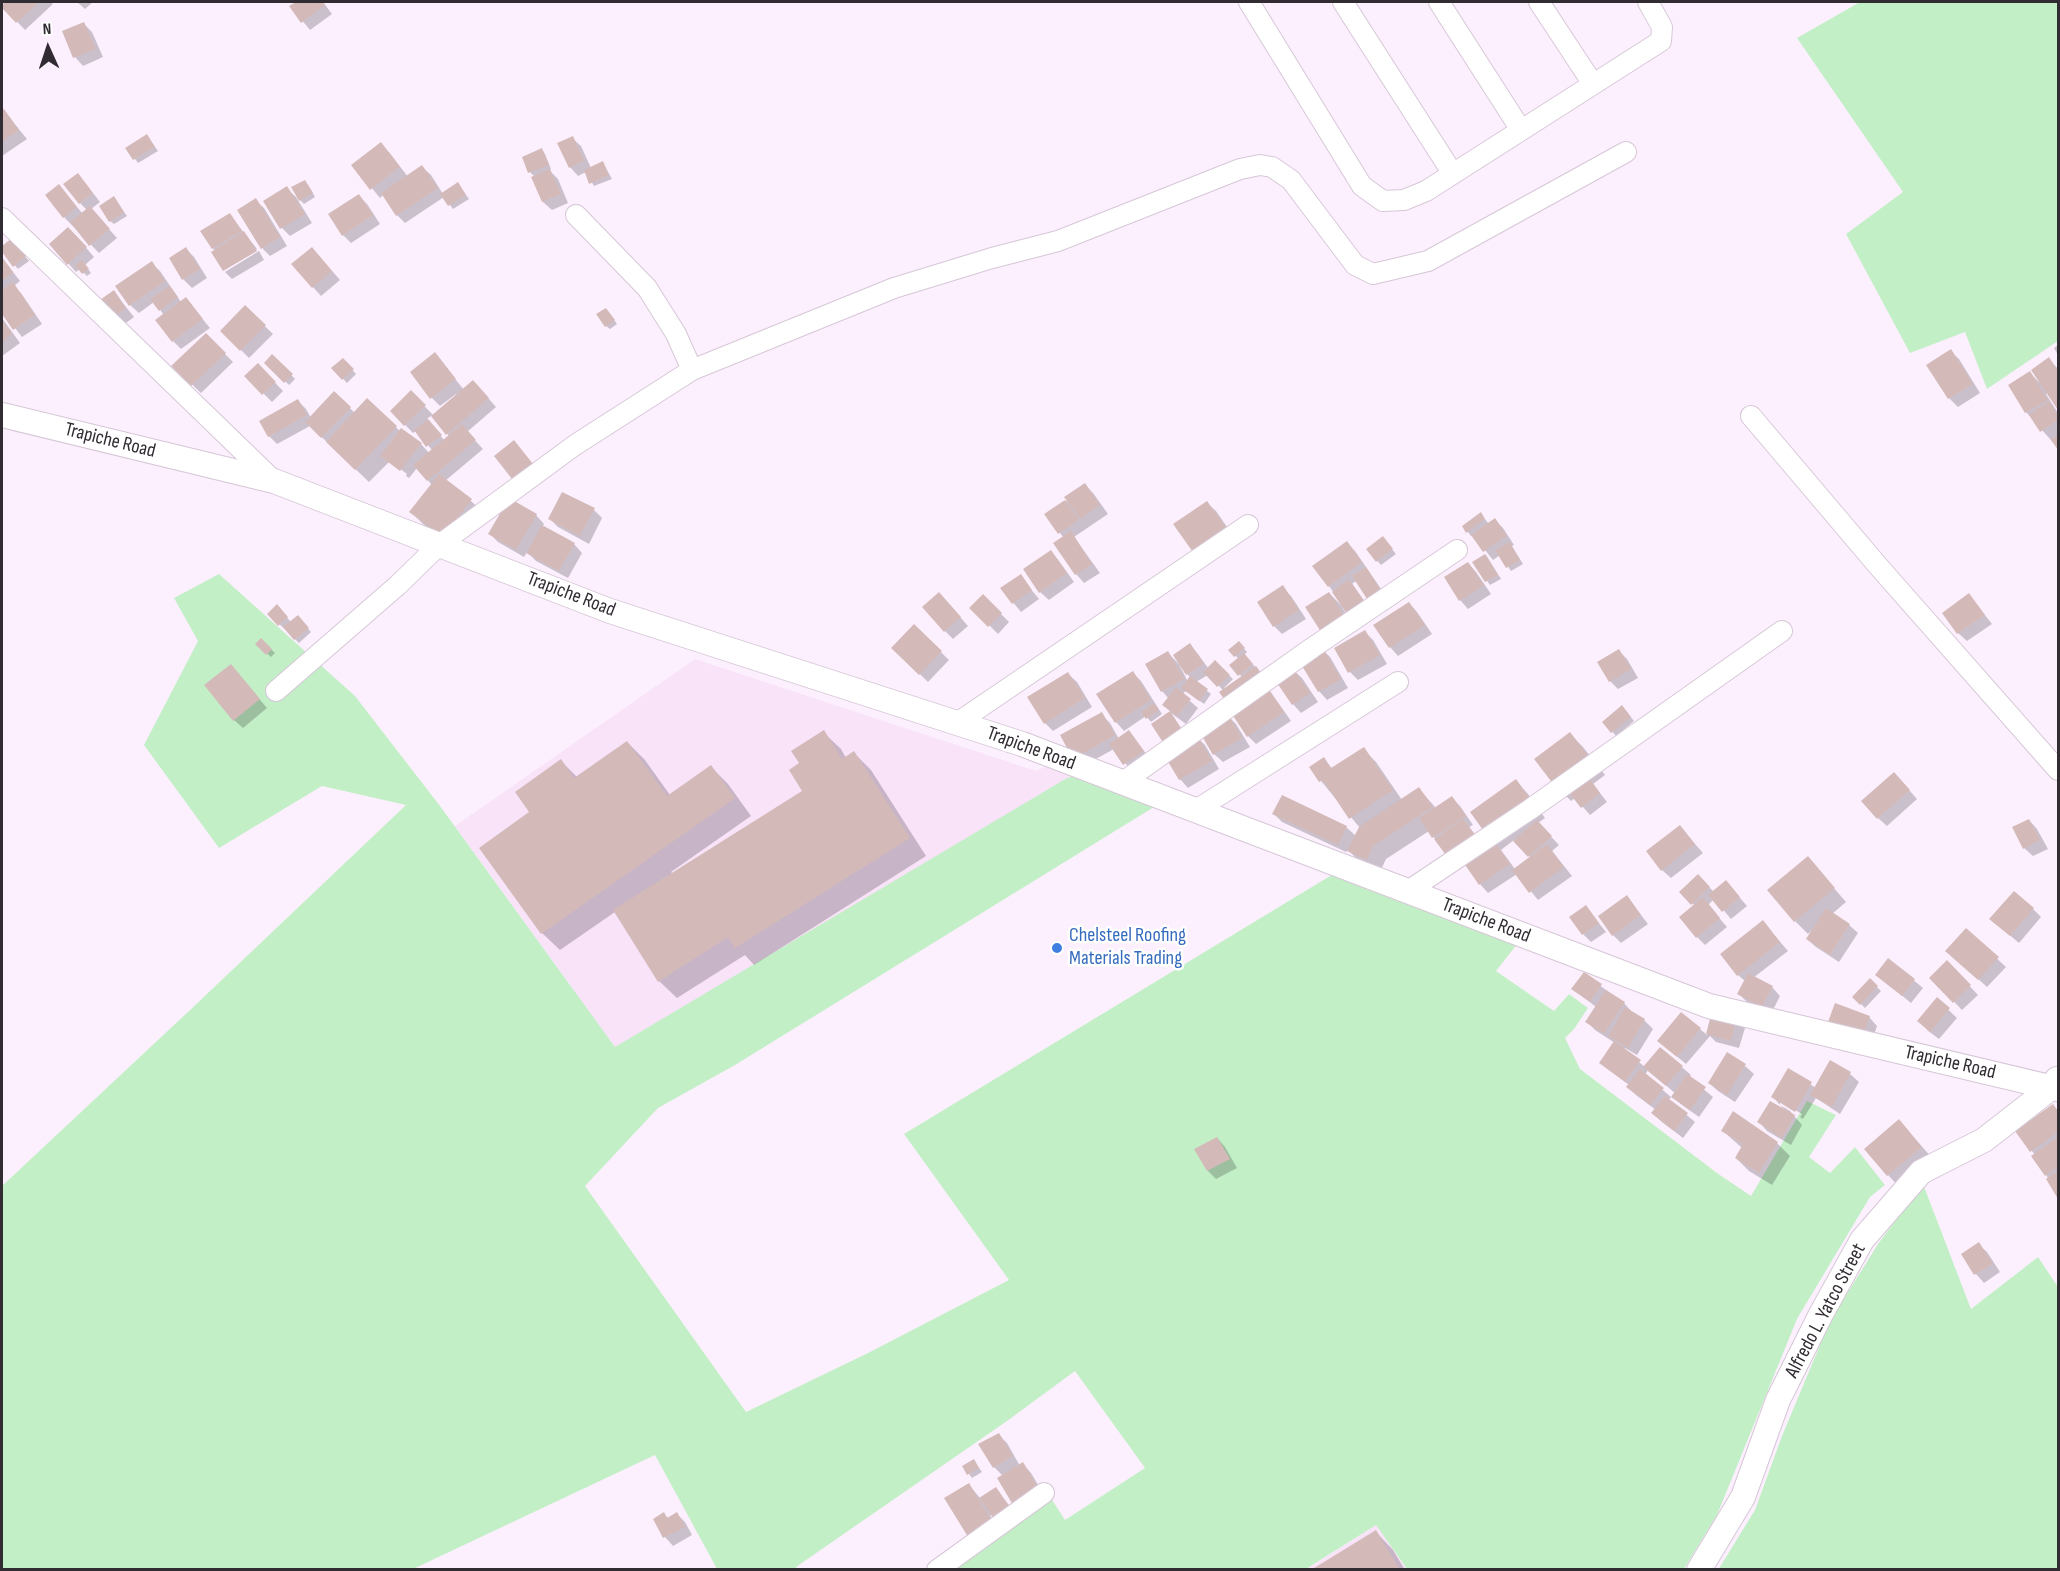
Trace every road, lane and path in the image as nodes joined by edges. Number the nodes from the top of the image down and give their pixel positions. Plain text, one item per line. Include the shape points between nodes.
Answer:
1 (1249, 2) edge
2 (1343, 2) edge
3 (1438, 2) edge
4 (1539, 2) edge
5 (1648, 2) edge
6 (1593, 84) junction
7 (1521, 130) junction
8 (1626, 152) dead end
9 (1453, 174) junction
10 (576, 215) dead end
11 (2, 218) edge
12 (693, 370) junction
13 (2, 415) edge
14 (1751, 416) dead end
15 (274, 481) junction
16 (1248, 525) dead end
17 (439, 545) junction
18 (1457, 550) dead end
19 (1782, 631) dead end
20 (1398, 682) dead end
21 (276, 691) dead end
22 (957, 723) junction
23 (2058, 770) edge
24 (1123, 782) junction
25 (1196, 810) junction
26 (1408, 891) junction
27 (2056, 1085) edge
28 (1044, 1493) dead end
29 (937, 1569) edge
30 (1699, 1569) edge

1 - 9 street via 1362,186 1383,201 1404,200
2 - 9 street
3 - 7 street
4 - 6 street
5 - 6 street via 1662,27 1661,41
6 - 7 street
7 - 9 street
8 - 12 street via 1428,261 1373,274 1355,265 1291,180 1272,167 1240,169 1058,241 894,288
10 - 12 street via 647,288
11 - 15 street
12 - 17 street via 575,445
13 - 15 street, Trapiche Road
14 - 23 street
15 - 17 street, Trapiche Road
16 - 22 street
17 - 21 street
17 - 22 street, Trapiche Road via 610,611
18 - 24 street
19 - 26 street
20 - 25 street
22 - 24 street, Trapiche Road
24 - 25 street, Trapiche Road
25 - 26 street, Trapiche Road
26 - 27 street, Trapiche Road via 1709,1006
27 - 30 street, Alfredo L. Yatco Street via 1984,1140 1921,1172 1863,1240 1778,1401 1743,1497
28 - 29 street

